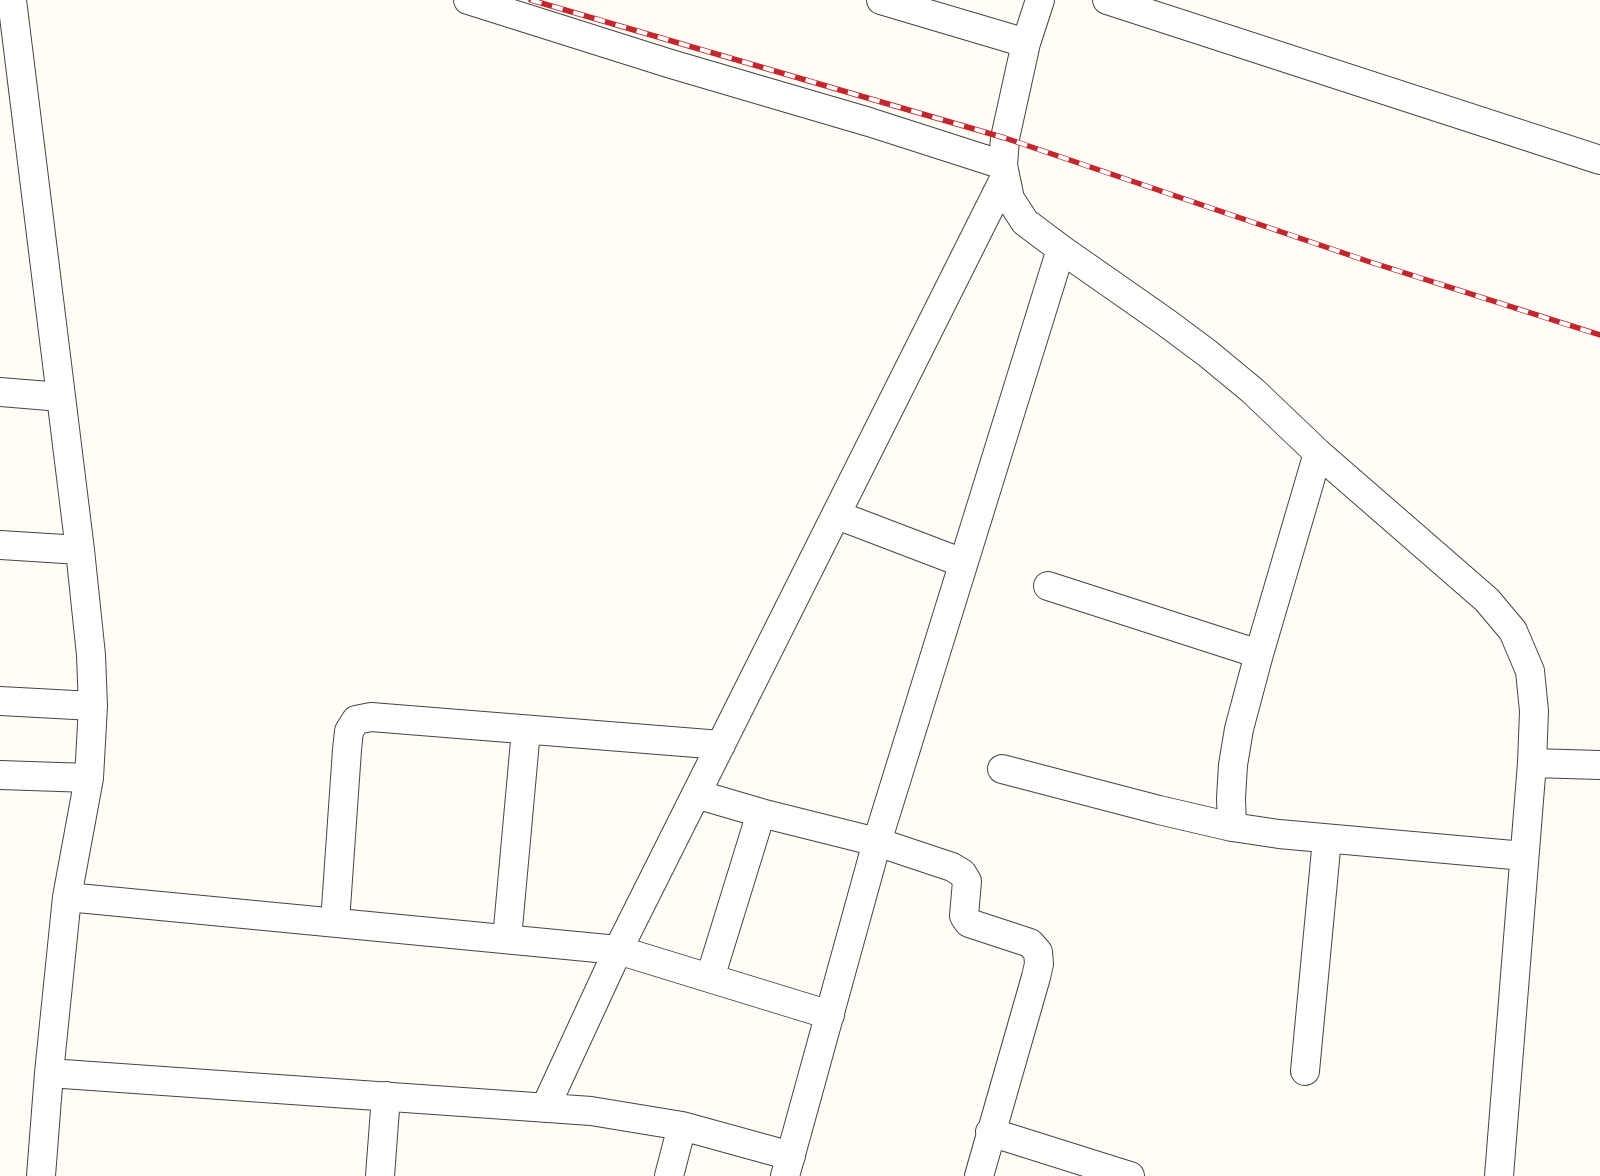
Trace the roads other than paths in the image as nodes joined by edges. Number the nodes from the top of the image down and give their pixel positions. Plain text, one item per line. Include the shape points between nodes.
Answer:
1 (12, 0) edge
2 (468, 0) edge
3 (881, 0) edge
4 (1040, 0) edge
5 (1107, 0) edge
6 (1026, 43) junction
7 (1600, 160) edge
8 (1004, 171) junction
9 (1060, 249) junction
10 (0, 392) edge
11 (61, 397) junction
12 (1318, 453) junction
13 (837, 514) junction
14 (0, 545) edge
15 (80, 550) junction
16 (964, 563) junction
17 (1048, 586) dead end
18 (1259, 654) junction
19 (0, 701) edge
20 (93, 706) junction
21 (526, 730) junction
22 (720, 746) junction
23 (1532, 763) junction
24 (1600, 765) edge
25 (1002, 769) dead end
26 (0, 775) edge
27 (89, 778) junction
28 (696, 794) junction
29 (761, 813) junction
30 (1232, 827) junction
31 (1327, 839) junction
32 (877, 842) junction
33 (1524, 856) junction
34 (68, 897) junction
35 (334, 922) junction
36 (508, 939) junction
37 (618, 950) junction
38 (710, 978) junction
39 (830, 1015) junction
40 (1305, 1071) dead end
41 (49, 1073) junction
42 (386, 1096) junction
43 (545, 1108) junction
44 (682, 1126) junction
45 (990, 1132) junction
46 (788, 1166) edge
47 (41, 1176) edge
48 (380, 1176) edge
49 (669, 1176) edge
50 (979, 1176) edge
51 (1130, 1176) edge
52 (1499, 1176) edge

1 - 11 street
2 - 8 street via 869,122
3 - 6 street
4 - 6 street
5 - 7 street
6 - 8 street via 1005,138
8 - 9 street via 1010,199 1025,222
8 - 13 street
9 - 12 street via 1207,353
9 - 16 street
10 - 11 street
11 - 15 street
12 - 18 street
12 - 23 street via 1487,600 1513,631 1530,671 1534,711
13 - 16 street
13 - 22 street
14 - 15 street
15 - 20 street
16 - 32 street
17 - 18 street
18 - 30 street via 1239,728 1233,765
19 - 20 street
20 - 27 street
21 - 22 street
21 - 35 street via 371,717 356,720 350,731 347,750
21 - 36 street
22 - 28 street
23 - 24 street
23 - 33 street
25 - 30 street
26 - 27 street
27 - 34 street
28 - 29 street
28 - 37 street
29 - 32 street
29 - 38 street
30 - 31 street
31 - 33 street
31 - 40 street
32 - 39 street
32 - 45 street via 962,873 967,881 964,916 969,923 1030,943 1038,952 1036,976
33 - 52 street
34 - 35 street
34 - 41 street
35 - 36 street
36 - 37 street
37 - 38 street
37 - 43 street
38 - 39 street
39 - 46 street
41 - 42 street
41 - 47 street
42 - 43 street
42 - 48 street
43 - 44 street via 591,1111
44 - 46 street
44 - 49 street
45 - 50 street
45 - 51 street

